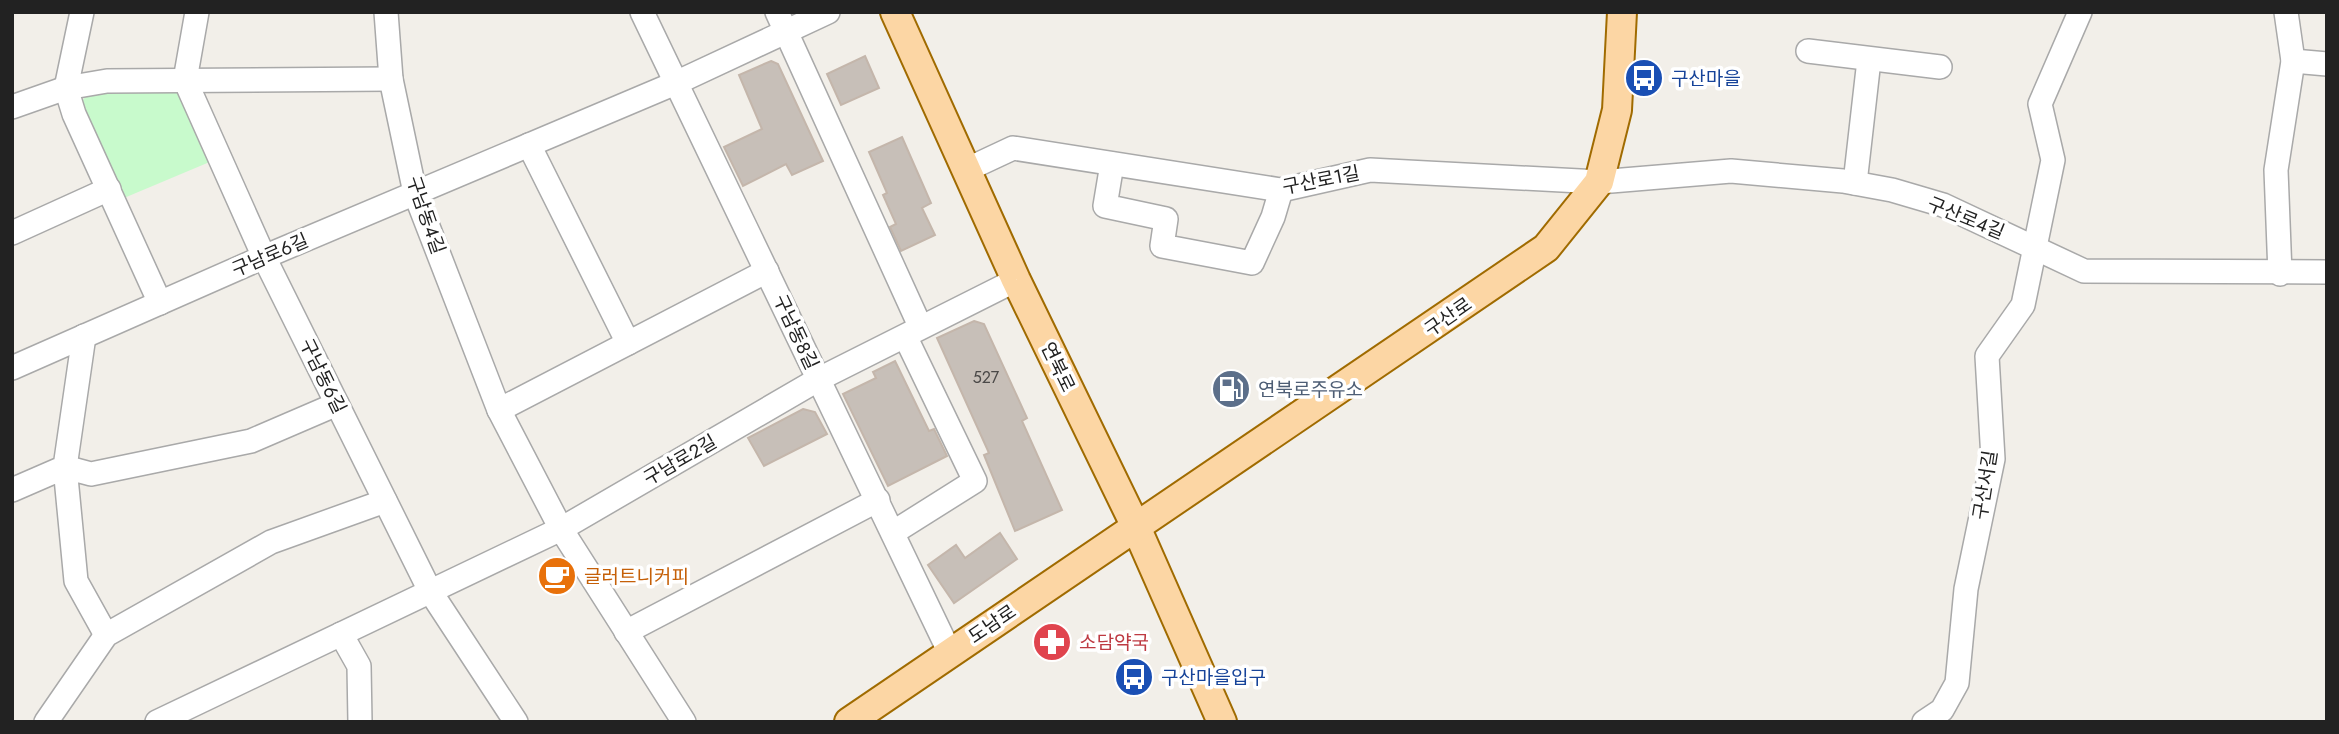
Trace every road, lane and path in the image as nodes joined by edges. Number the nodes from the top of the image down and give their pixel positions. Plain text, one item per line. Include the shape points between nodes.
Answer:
1 (82, 12) edge
2 (197, 12) edge
3 (386, 12) edge
4 (642, 12) edge
5 (828, 12) edge
6 (895, 12) edge
7 (1622, 12) edge
8 (2080, 12) edge
9 (2286, 12) edge
10 (783, 22) edge
11 (1808, 51) dead end
12 (1869, 60) junction
13 (2292, 61) junction
14 (2327, 64) edge
15 (1940, 66) dead end
16 (391, 79) junction
17 (185, 80) junction
18 (678, 82) junction
19 (66, 88) junction
20 (12, 107) edge
21 (529, 145) junction
22 (1112, 164) junction
23 (966, 170) junction
24 (1600, 181) junction
25 (1855, 183) junction
26 (109, 189) junction
27 (1281, 190) junction
28 (415, 193) junction
29 (12, 233) edge
30 (2035, 247) junction
31 (264, 257) junction
32 (767, 271) junction
33 (2327, 272) edge
34 (2280, 274) junction
35 (1016, 280) junction
36 (160, 303) junction
37 (913, 332) junction
38 (84, 336) junction
39 (628, 343) junction
40 (12, 368) edge
41 (819, 379) junction
42 (337, 404) junction
43 (499, 410) junction
44 (65, 467) junction
45 (12, 490) edge
46 (878, 500) junction
47 (385, 501) junction
48 (1136, 527) junction
49 (561, 528) junction
50 (894, 533) junction
51 (430, 591) junction
52 (626, 632) junction
53 (341, 634) junction
54 (106, 635) junction
55 (950, 653) junction
56 (46, 722) edge
57 (157, 722) edge
58 (360, 722) edge
59 (516, 722) edge
60 (684, 722) edge
61 (849, 722) edge
62 (1222, 722) edge
63 (1924, 722) edge

1 - 19 street
2 - 17 street
3 - 16 street, 구남동4길
4 - 18 street, 구남동8길
5 - 10 street, 구남로6길
6 - 23 main road, 연북로
7 - 24 main road, 구산로 via 1617,110
8 - 30 street, 구산서길 via 2040,104 2053,160
9 - 13 street
10 - 18 street, 구남로6길
10 - 37 street
11 - 12 street
12 - 15 street
12 - 25 street
13 - 14 street
13 - 34 street via 2276,170
16 - 17 street
16 - 28 street, 구남동4길
17 - 19 street via 107,81
17 - 31 street, 구남동6길
18 - 21 street, 구남로6길
18 - 32 street, 구남동8길
19 - 20 street
19 - 26 street
21 - 28 street, 구남로6길
21 - 39 street
22 - 23 street, 구산로1길 via 1013,148
22 - 27 street, 구산로1길
22 - 27 street via 1105,206 1166,219 1162,246 1252,263
23 - 35 main road, 연북로
24 - 25 street, 구산로4길 via 1731,171
24 - 27 street, 구산로1길 via 1370,170
24 - 48 main road, 구산로 via 1546,248
25 - 30 street, 구산로4길 via 1943,205
26 - 29 street
26 - 36 street
28 - 31 street, 구남로6길
28 - 43 street, 구남동4길
30 - 34 street, 구산로4길 via 2084,271
30 - 63 street, 구산서길 via 2023,305 1987,356 1993,459 1966,589 1957,682 1942,710
31 - 36 street, 구남로6길
31 - 42 street, 구남동6길
32 - 39 street
32 - 41 street, 구남동8길
33 - 34 street, 구산로4길
35 - 37 street, 구남로2길
35 - 48 main road, 연북로
36 - 38 street, 구남로6길
37 - 41 street, 구남로2길
37 - 50 street via 975,481
38 - 40 street, 구남로6길
38 - 44 street
39 - 43 street
41 - 46 street, 구남동8길
41 - 49 street, 구남로2길
42 - 44 street via 251,441 91,474
42 - 47 street, 구남동6길
43 - 49 street, 구남동4길
44 - 45 street
44 - 54 street via 76,581
46 - 50 street, 구남동8길
46 - 52 street
47 - 51 street, 구남동6길
47 - 54 street via 271,542
48 - 55 main road, 도남로
48 - 62 main road, 연북로
49 - 51 street, 구남로2길
49 - 52 street, 구남동4길
50 - 55 street, 구남동8길
51 - 53 street, 구남로2길
51 - 59 street, 구남동6길
52 - 60 street, 구남동4길
53 - 57 street, 구남로2길
53 - 58 street via 359,666
54 - 56 street
55 - 61 main road, 도남로

